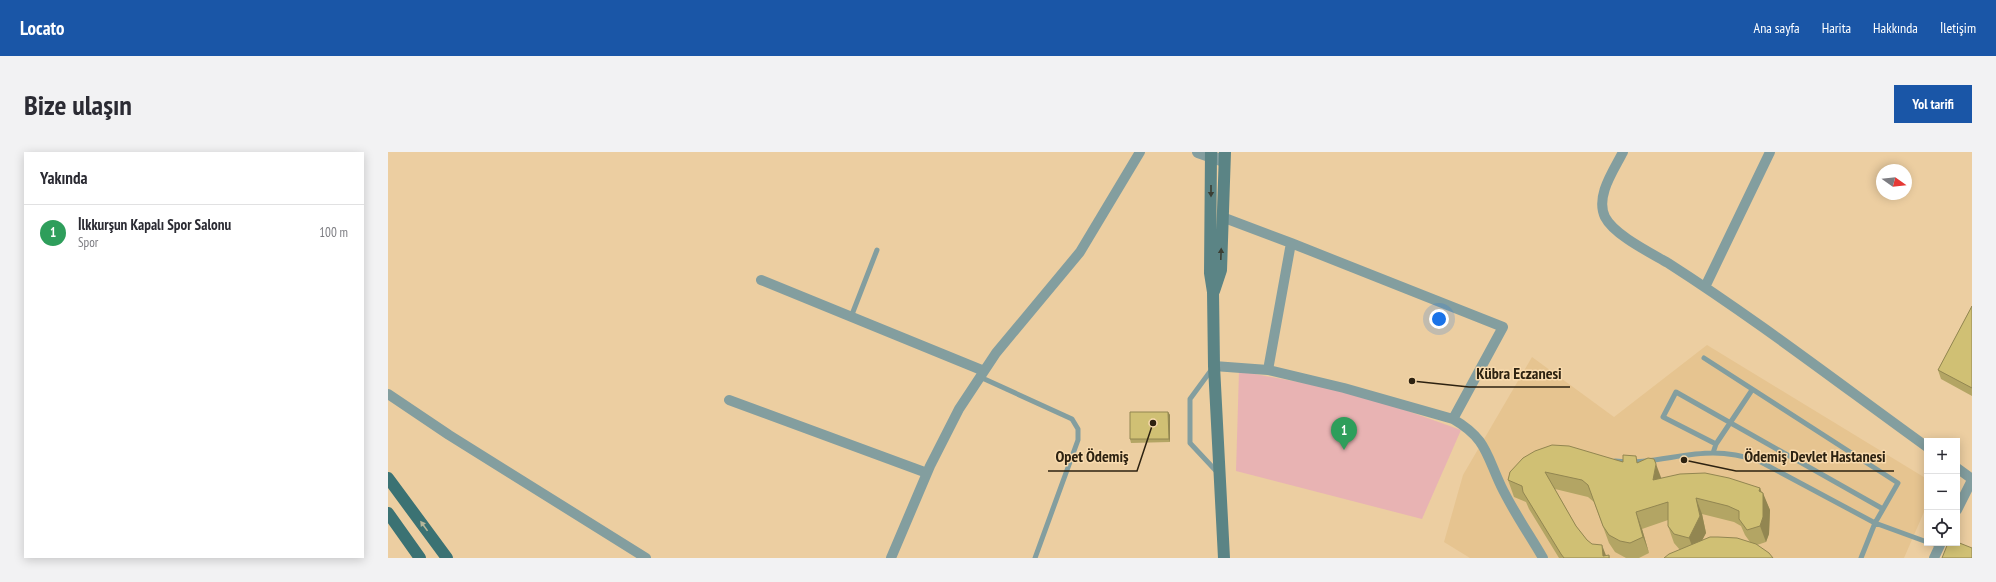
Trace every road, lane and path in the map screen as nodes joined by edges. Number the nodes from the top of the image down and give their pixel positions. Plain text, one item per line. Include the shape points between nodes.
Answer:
1 (1140, 152) edge
2 (1198, 152) edge
3 (1623, 152) edge
4 (1770, 152) edge
5 (1211, 154) edge
6 (1224, 156) edge
7 (1222, 217) junction
8 (1291, 243) junction
9 (877, 250) dead end
10 (761, 280) dead end
11 (1704, 287) junction
12 (1213, 292) junction
13 (851, 317) junction
14 (1704, 358) dead end
15 (1214, 366) junction
16 (1268, 370) junction
17 (982, 374) junction
18 (1752, 390) junction
19 (388, 394) edge
20 (729, 400) dead end
21 (1453, 419) junction
22 (1730, 423) junction
23 (1716, 444) junction
24 (1924, 445) edge
25 (1713, 453) junction
26 (1609, 459) edge
27 (1960, 470) edge
28 (927, 473) junction
29 (1220, 475) junction
30 (388, 478) edge
31 (1972, 479) edge
32 (1960, 504) edge
33 (1883, 509) junction
34 (388, 514) edge
35 (1875, 523) junction
36 (1924, 541) edge
37 (1937, 546) edge
38 (420, 558) edge
39 (446, 558) edge
40 (646, 558) edge
41 (891, 558) edge
42 (1035, 558) edge
43 (1224, 558) edge
44 (1543, 558) edge
45 (1861, 558) edge
46 (1934, 558) edge

1 - 17 street via 1080,252 996,353
2 - 5 street
3 - 11 street via 1602,202 1605,217 1619,232
4 - 11 street
5 - 6 street
5 -> 12 main road via 1210,273
6 - 7 main road
7 - 8 street
12 -> 7 main road via 1221,270
8 - 16 street
8 - 21 street via 1504,327
9 - 13 lane
10 - 13 street
11 - 24 street
12 - 15 main road
13 - 17 street
14 - 18 lane
15 - 16 street
15 - 29 main road
15 - 29 lane via 1190,399 1190,443
16 - 21 street via 1344,388
17 - 28 street via 959,409
17 - 42 lane via 1072,419 1078,428 1078,440
18 - 22 lane
18 - 33 lane via 1898,483
19 - 40 street
20 - 28 street
21 - 44 street via 1478,437
22 - 23 lane
22 - 23 lane via 1676,392 1663,417
22 - 33 lane
23 - 25 lane
25 - 26 lane via 1643,461 1623,462
25 - 35 lane via 1736,455 1758,461
27 - 31 street
28 - 41 street
29 - 43 main road
39 -> 30 main road
31 - 32 street
33 - 35 lane
34 - 38 main road
35 - 36 lane
35 - 45 lane
37 - 46 street

